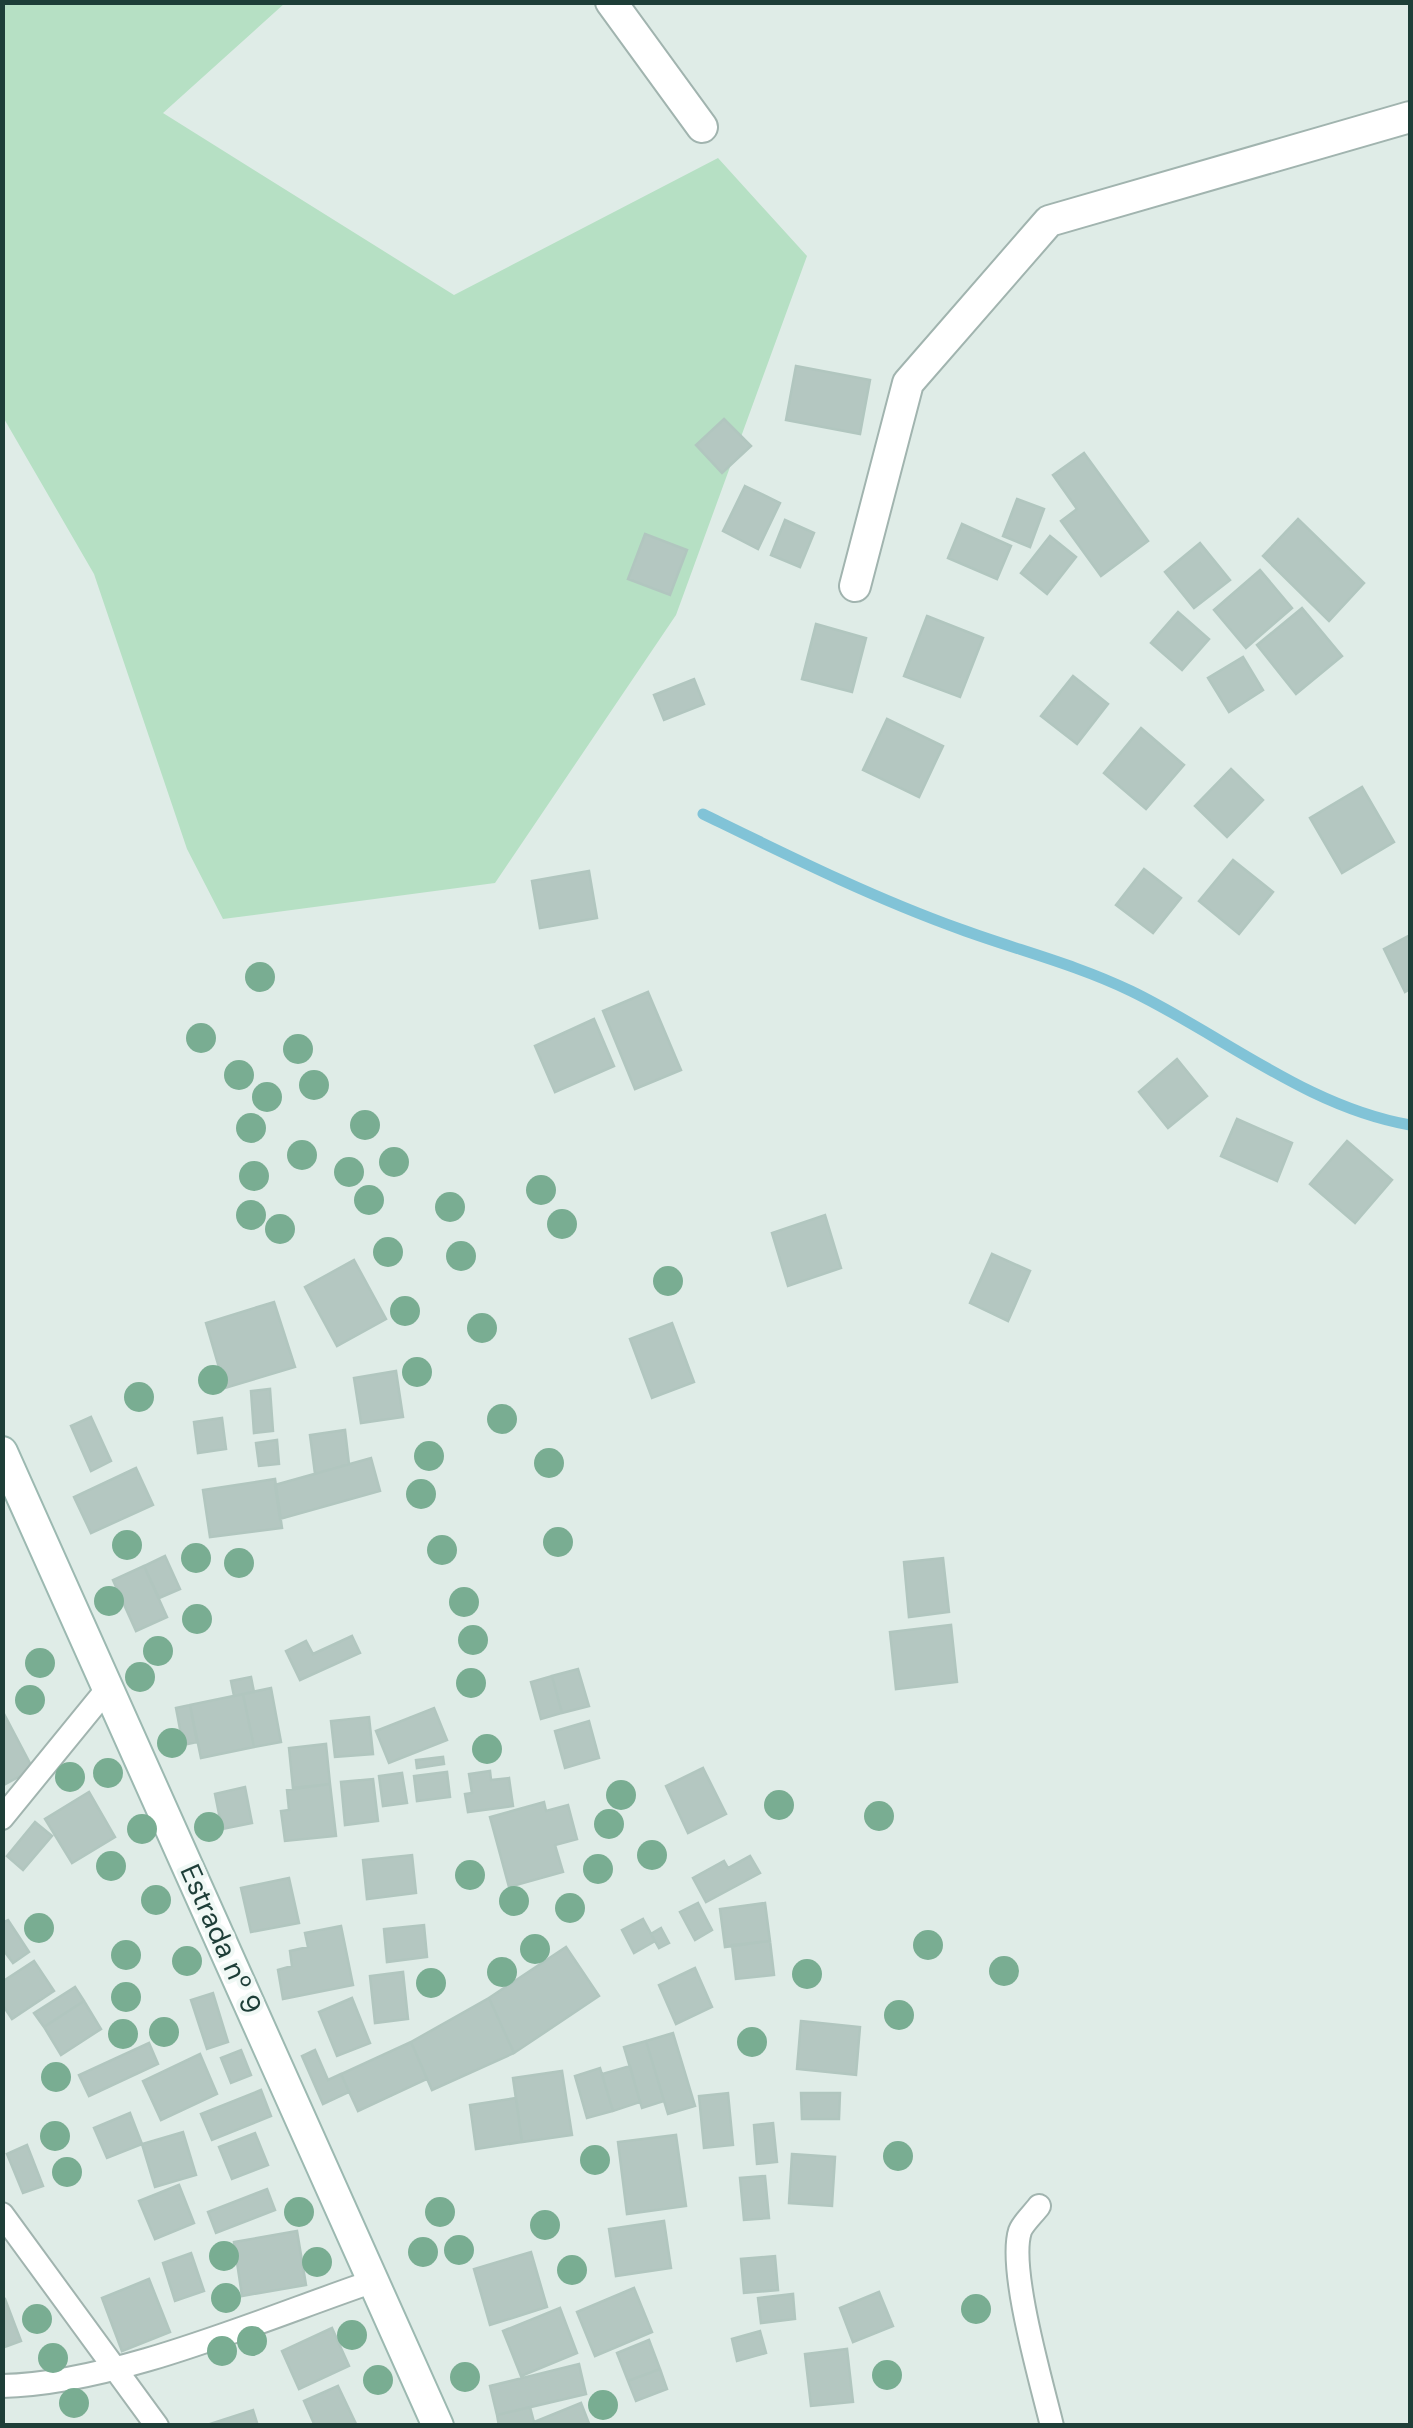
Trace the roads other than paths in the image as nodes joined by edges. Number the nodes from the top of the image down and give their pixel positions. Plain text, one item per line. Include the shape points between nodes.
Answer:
1 (611, 2) edge
2 (1410, 117) edge
3 (702, 127) dead end
4 (855, 586) dead end
5 (2, 1452) edge
6 (108, 1688) junction
7 (2, 1818) edge
8 (1039, 2206) dead end
9 (2, 2214) edge
10 (374, 2281) junction
11 (114, 2369) junction
12 (2, 2386) edge
13 (157, 2426) edge
14 (438, 2426) edge
15 (1052, 2426) edge

1 - 3 main road
2 - 4 main road via 1049,221 908,382
5 - 6 main road, Estrada nº 9
6 - 7 lane
6 - 10 main road, Estrada nº 9
8 - 15 lane via 1020,2232 1020,2266
9 - 11 lane
10 - 11 lane
10 - 14 main road, Estrada nº 9
11 - 12 lane
11 - 13 lane

